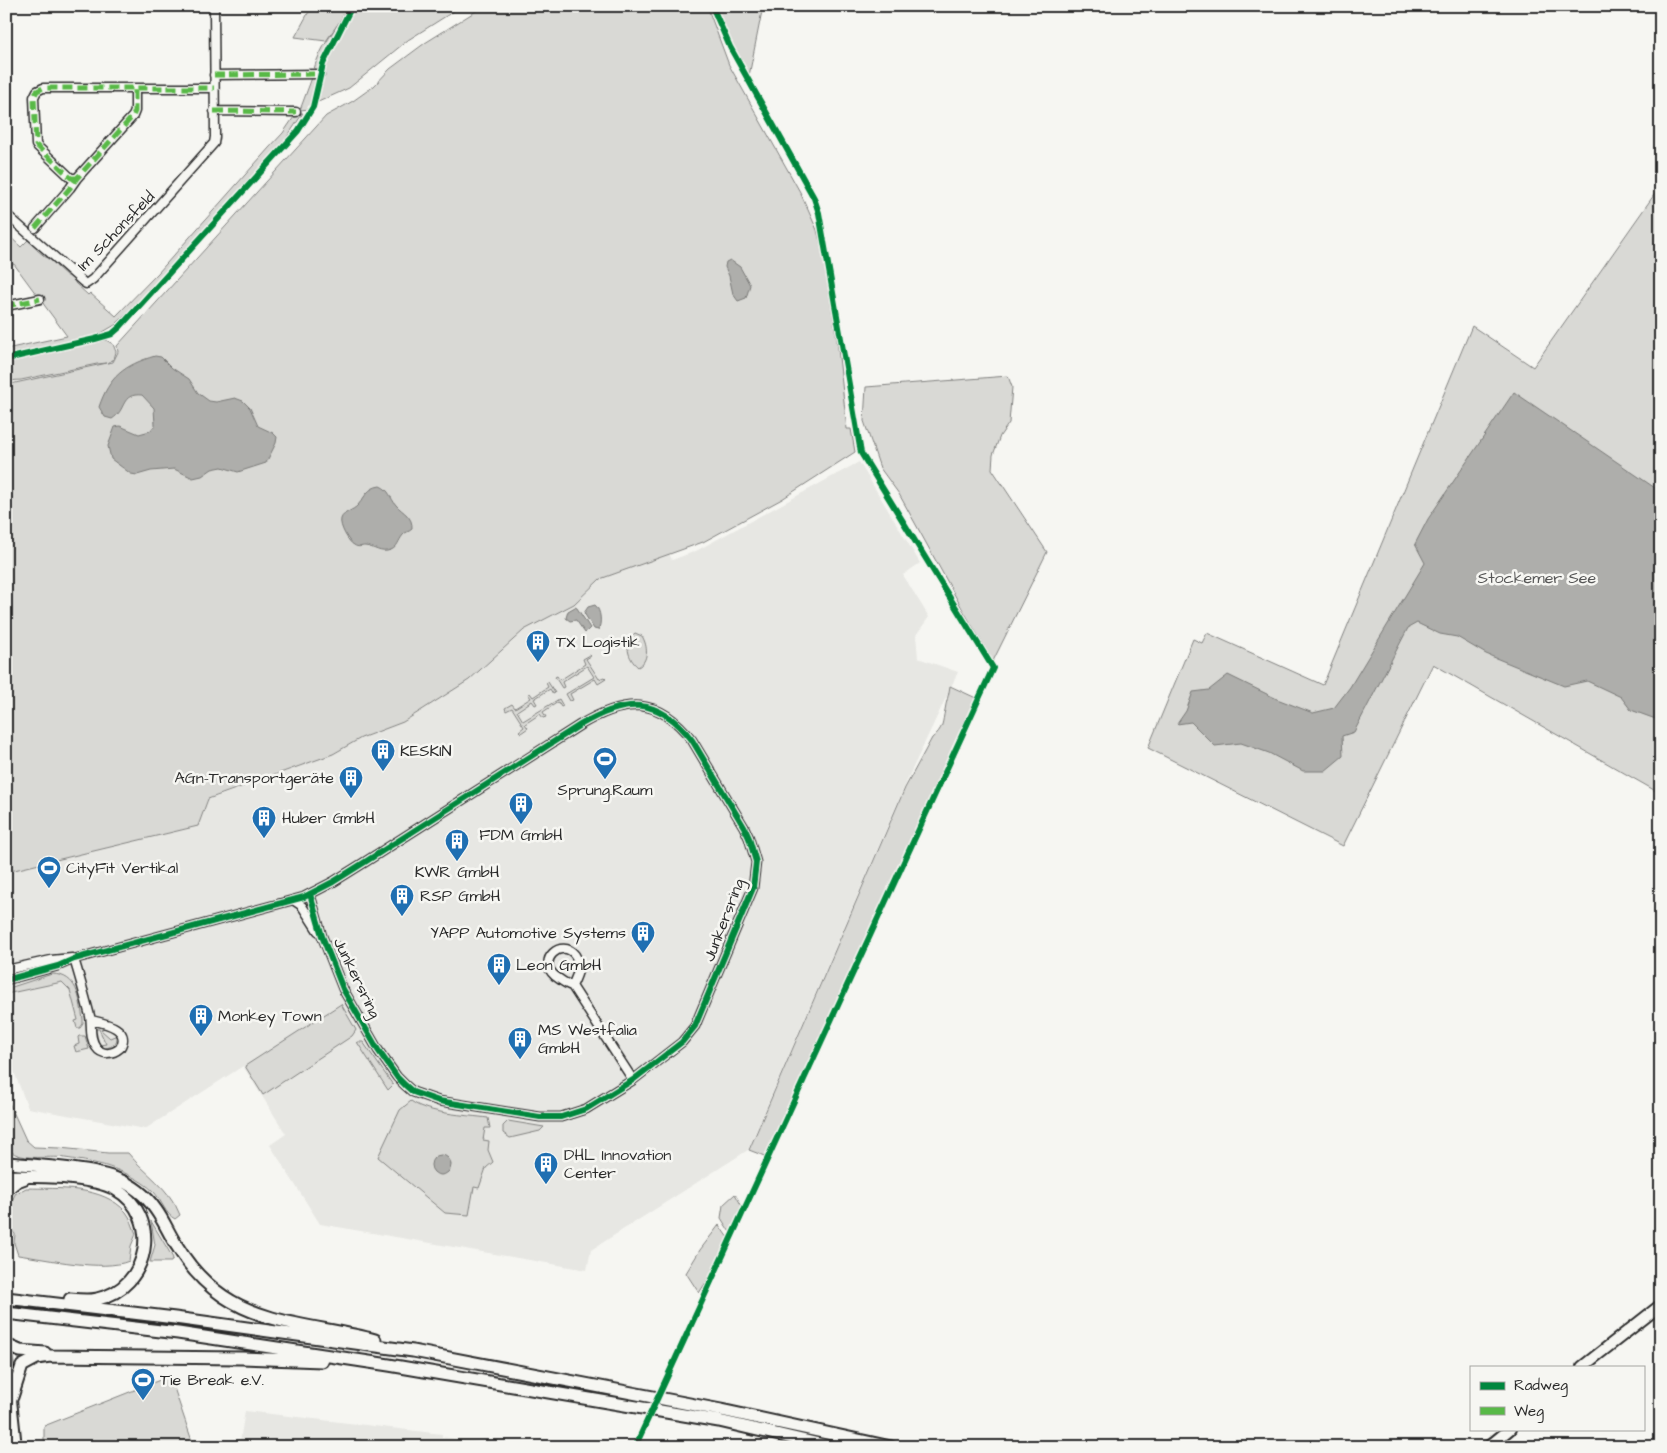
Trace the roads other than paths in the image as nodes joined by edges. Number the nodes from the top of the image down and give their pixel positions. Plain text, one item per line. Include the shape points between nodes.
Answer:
1 (214, 6) edge
2 (320, 74) dead end
3 (214, 75) junction
4 (214, 88) junction
5 (135, 89) junction
6 (214, 111) junction
7 (296, 112) dead end
8 (77, 178) junction
9 (6, 214) edge
10 (35, 228) dead end
11 (40, 300) dead end
12 (6, 306) edge
13 (310, 894) junction
14 (293, 900) junction
15 (322, 936) junction
16 (74, 959) junction
17 (6, 970) edge
18 (6, 980) edge
19 (572, 986) junction
20 (91, 1020) junction
21 (633, 1080) junction
22 (6, 1163) edge
23 (6, 1176) edge
24 (34, 1177) junction
25 (6, 1190) edge
26 (6, 1297) edge
27 (1661, 1305) edge
28 (6, 1313) edge
29 (6, 1345) edge
30 (413, 1351) junction
31 (6, 1353) edge
32 (80, 1355) junction
33 (389, 1365) junction
34 (1583, 1366) edge
35 (12, 1397) junction
36 (1509, 1430) edge
37 (16, 1447) edge
38 (832, 1447) edge
39 (891, 1447) edge
40 (1488, 1447) edge

1 - 3 street, Im Schonsfeld
2 - 3 street
3 - 4 street, Im Schonsfeld
4 - 5 street
4 - 6 street, Im Schonsfeld
5 - 8 street via 133,116
5 - 8 street via 44,88 34,96 36,146 71,178
6 - 7 street
6 - 9 street, Im Schonsfeld via 212,146 86,284
8 - 10 street
11 - 12 street
13 - 14 street, Junkersring
13 - 15 street, Junkersring
13 - 21 street, Junkersring via 594,717 636,705 670,717 683,728 696,747 744,827 756,862 753,888 695,1026 682,1042
14 - 15 street, Junkersring via 302,906
14 - 16 street, Junkersring
15 - 21 street, Junkersring via 343,989 378,1050 397,1077 413,1092 439,1101 553,1118 586,1109
16 - 17 street, Junkersring via 51,960
16 - 18 street, Junkersring
16 - 20 street
19 - 19 street via 579,967 576,957 571,951 554,951 548,963 550,970
19 - 21 street
20 - 20 street via 90,1032 97,1048 106,1053 120,1048 123,1038 118,1029
22 - 30 highway via 93,1171 122,1180 144,1195 193,1270 224,1297 242,1307 284,1321
23 - 24 highway
24 - 25 highway via 17,1181
24 - 26 highway via 93,1181 125,1196 133,1204 142,1223 145,1244 142,1261 132,1279 97,1299
26 - 30 highway
27 - 34 main road
28 - 33 highway via 178,1333
29 - 32 highway via 20,1351
30 - 39 highway via 721,1410
31 - 35 main road
32 - 33 highway
32 - 35 highway via 37,1358 24,1363
33 - 38 highway via 710,1420
35 - 37 main road
36 - 40 main road

